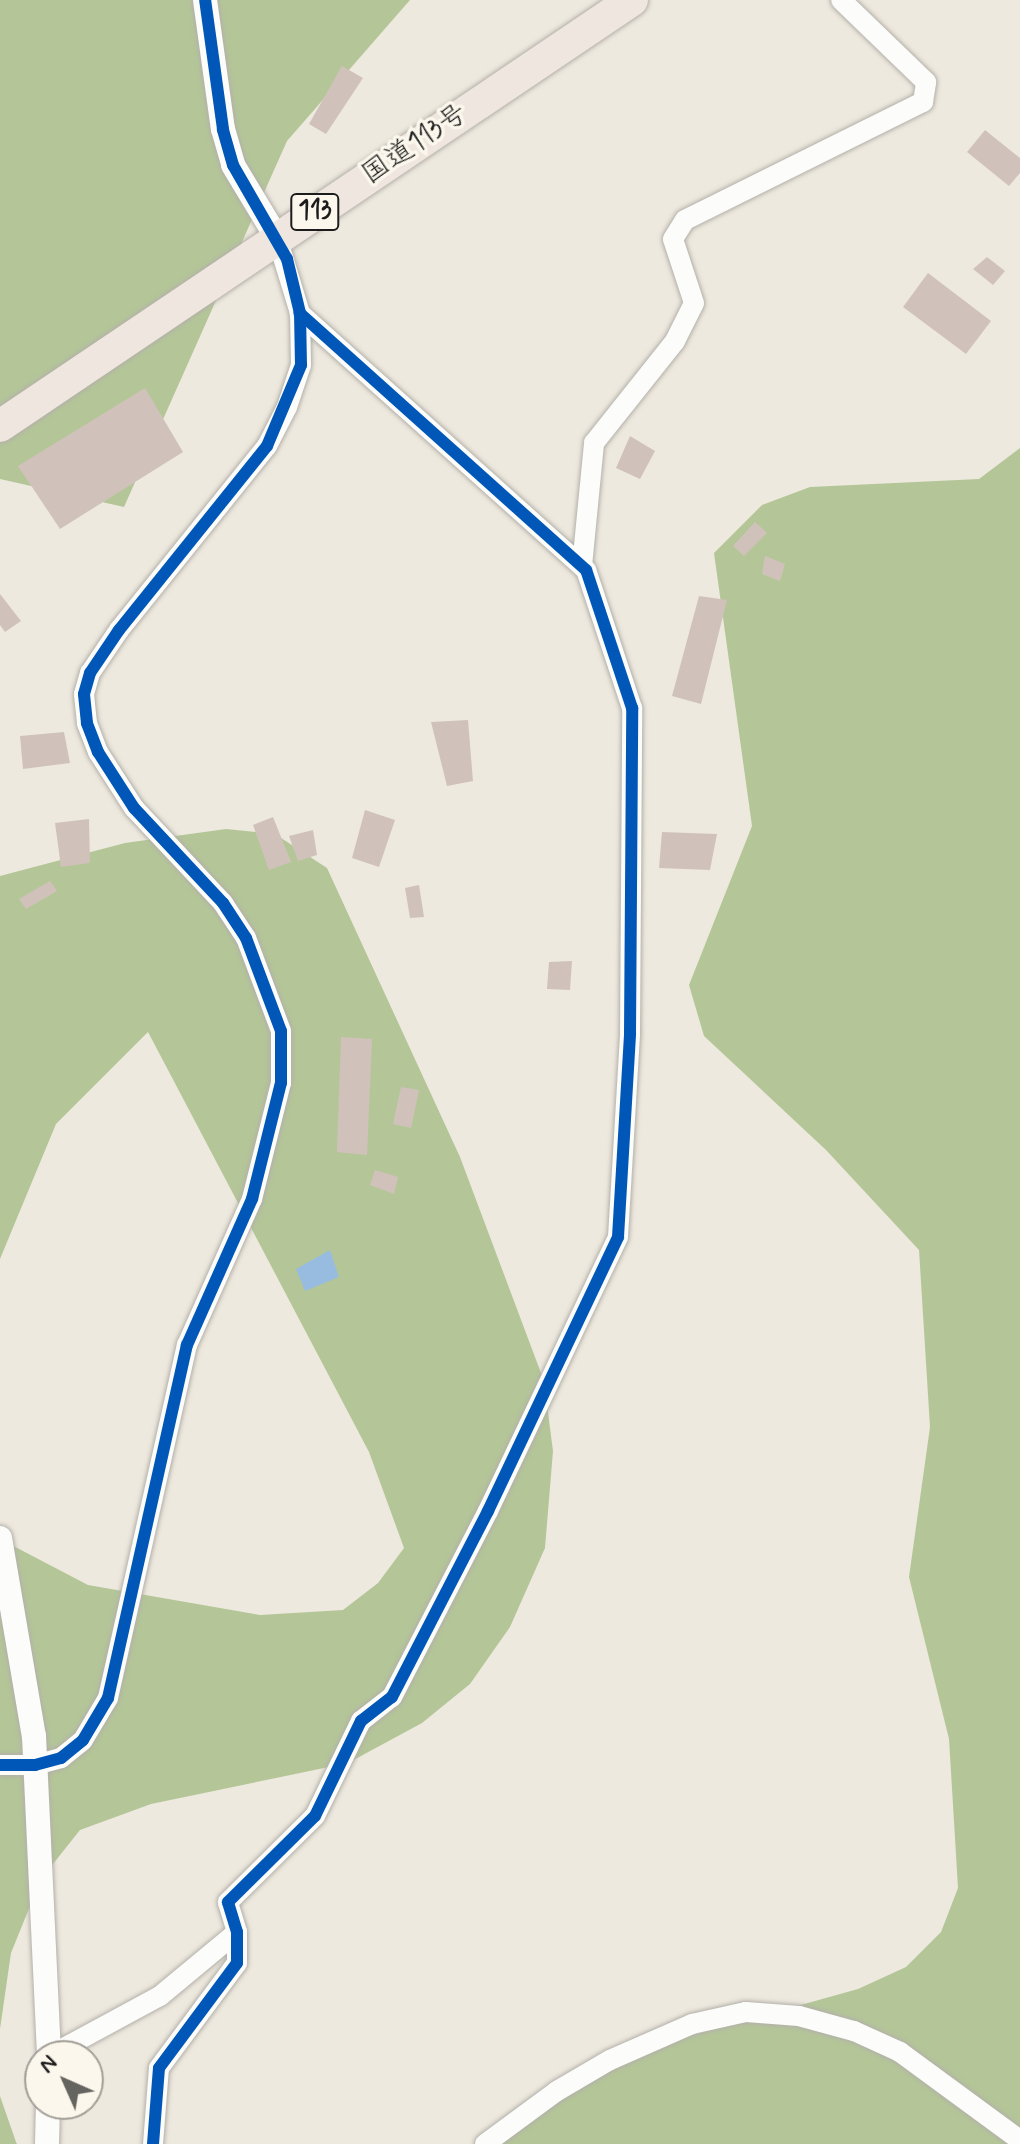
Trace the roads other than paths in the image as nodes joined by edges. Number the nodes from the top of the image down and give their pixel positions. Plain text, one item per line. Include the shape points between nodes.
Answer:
1 (205, 0) edge
2 (632, 0) edge
3 (841, 0) edge
4 (277, 238) junction
5 (300, 313) junction
6 (0, 426) edge
7 (582, 566) junction
8 (0, 1538) edge
9 (0, 1765) edge
10 (35, 1765) junction
11 (237, 1932) junction
12 (48, 2040) edge
13 (85, 2040) edge
14 (48, 2120) edge
15 (1020, 2140) edge
16 (47, 2144) edge
17 (153, 2144) edge
18 (485, 2144) edge

1 - 4 street via 233,165
2 - 4 highway, 国道113号 / 113
3 - 7 street via 926,82 923,102 685,220 673,239 694,303 675,341 594,443
4 - 5 street
4 - 6 highway, 国道113号 / 113
5 - 7 street
5 - 10 street via 301,365 267,446 119,630 90,673 84,694 98,752 134,808 223,903 246,938 281,1031 281,1083 252,1199 187,1345 108,1698 83,1740 61,1758
7 - 11 street via 632,708 630,1033 618,1237 488,1511 392,1697 361,1721 315,1816 228,1902
8 - 10 street
9 - 10 street
10 - 12 street
11 - 13 street via 160,1996
11 - 17 street via 237,1963 159,2068
14 - 16 street
15 - 18 street via 900,2052 854,2031 799,2016 746,2012 692,2024 610,2060

